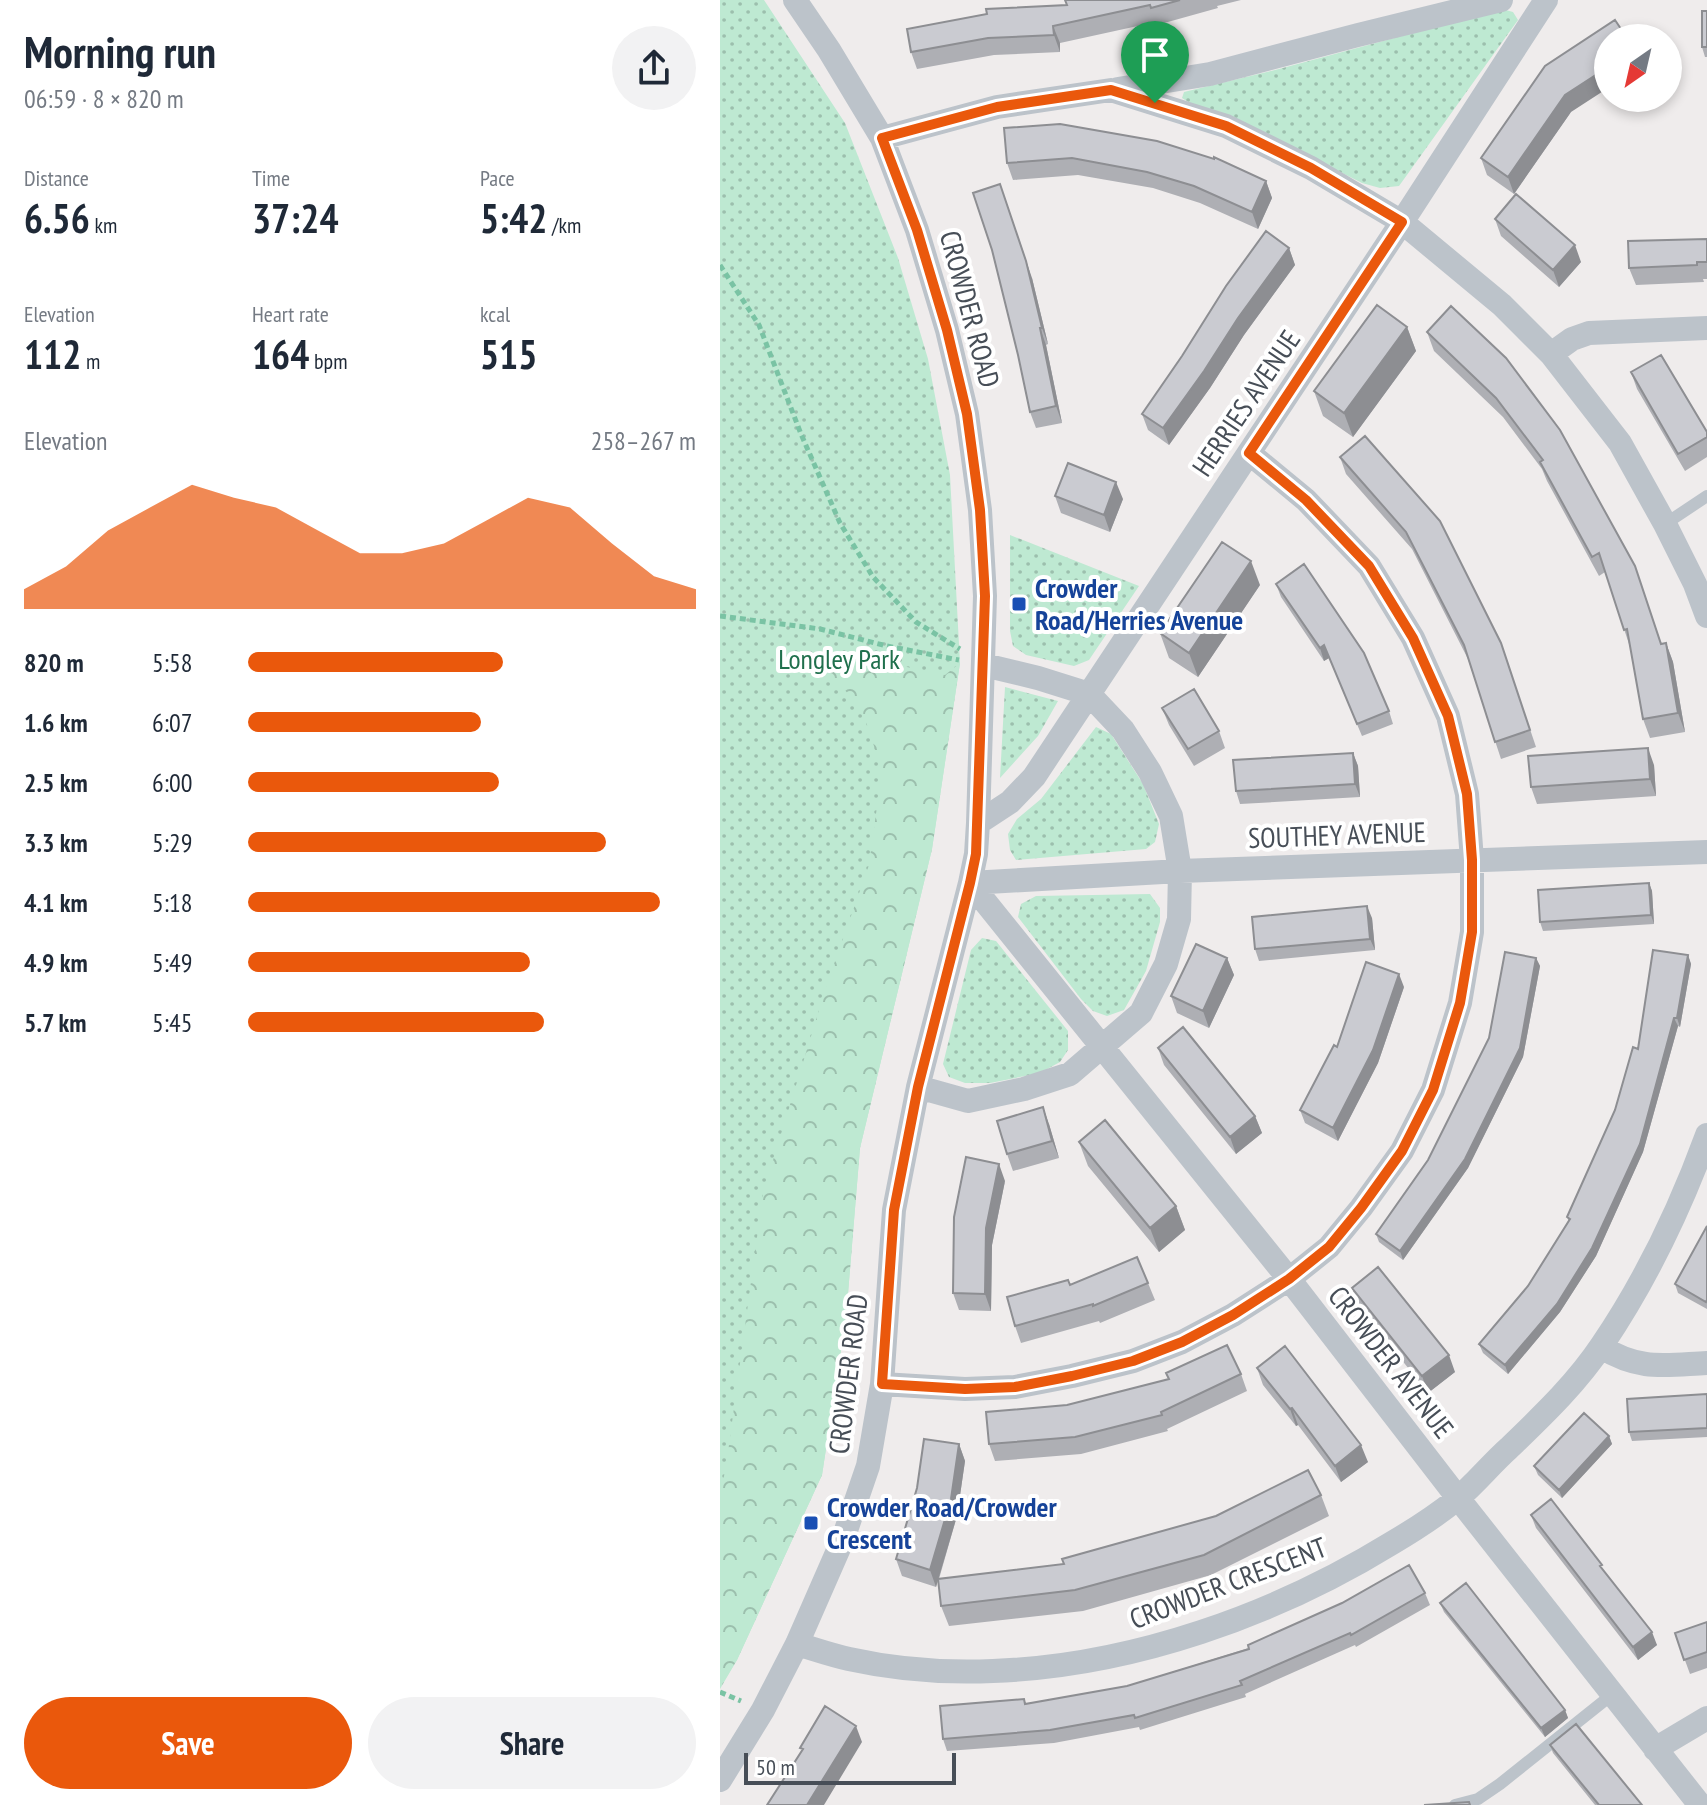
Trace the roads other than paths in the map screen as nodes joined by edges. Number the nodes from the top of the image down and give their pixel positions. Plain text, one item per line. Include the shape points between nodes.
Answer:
1 (795, 0) edge
2 (1501, 0) edge
3 (1546, 0) edge
4 (1111, 90) junction
5 (882, 138) junction
6 (1402, 222) junction
7 (1707, 328) edge
8 (1551, 354) junction
9 (1249, 453) junction
10 (1707, 496) edge
11 (1665, 524) junction
12 (1707, 616) edge
13 (984, 665) junction
14 (1089, 694) junction
15 (978, 823) junction
16 (1707, 852) edge
17 (1472, 860) junction
18 (1180, 871) junction
19 (970, 883) junction
20 (1103, 1046) junction
21 (918, 1087) junction
22 (1707, 1135) edge
23 (1703, 1163) edge
24 (1289, 1279) junction
25 (1601, 1347) junction
26 (1707, 1363) edge
27 (882, 1384) junction
28 (1458, 1498) junction
29 (797, 1644) junction
30 (1614, 1693) junction
31 (1707, 1718) edge
32 (1655, 1749) junction
33 (720, 1780) edge
34 (1455, 1805) edge
35 (1700, 1805) edge

1 - 5 street, CROWDER ROAD
2 - 4 street via 1210,74
3 - 6 street, HERRIES AVENUE
4 - 5 street via 997,107
4 - 6 street via 1226,126
5 - 13 street, CROWDER ROAD via 917,230 967,414 983,553
6 - 8 street via 1502,305
6 - 9 street, HERRIES AVENUE
7 - 8 street via 1589,333
8 - 11 street via 1620,443
9 - 14 street, HERRIES AVENUE
9 - 17 street via 1306,500 1369,566 1413,638 1448,716 1467,794
10 - 11 lane
11 - 12 street
13 - 14 street
13 - 15 street, CROWDER ROAD
14 - 15 street, HERRIES AVENUE via 1034,777 1010,802
14 - 18 street via 1123,730 1150,772 1171,816
15 - 19 street, CROWDER ROAD
16 - 17 street, SOUTHEY AVENUE
17 - 18 street, SOUTHEY AVENUE
17 - 24 street via 1472,932 1460,1003 1433,1090 1402,1151 1361,1208 1329,1247
18 - 19 street, SOUTHEY AVENUE
18 - 20 street via 1179,919 1166,964 1141,1013
19 - 20 street, CROWDER AVENUE
19 - 21 street, CROWDER ROAD
20 - 21 street via 1070,1074 1024,1089 968,1101
20 - 24 street, CROWDER AVENUE
21 - 27 street, CROWDER ROAD via 894,1210
22 - 23 street, CROWDER CRESCENT
23 - 25 street, CROWDER CRESCENT
24 - 27 street via 1182,1342 1133,1361 1015,1387
24 - 28 street, CROWDER AVENUE
25 - 26 street via 1647,1366
25 - 28 street, CROWDER CRESCENT via 1551,1408
27 - 29 street, CROWDER ROAD via 868,1466
28 - 29 street, CROWDER CRESCENT via 1348,1570 1218,1626 1123,1655 993,1671 926,1670 850,1659
28 - 30 street, CROWDER AVENUE
29 - 33 street, CROWDER ROAD
30 - 32 street, CROWDER AVENUE
30 - 34 lane via 1489,1792
31 - 32 street
32 - 35 street, CROWDER AVENUE

